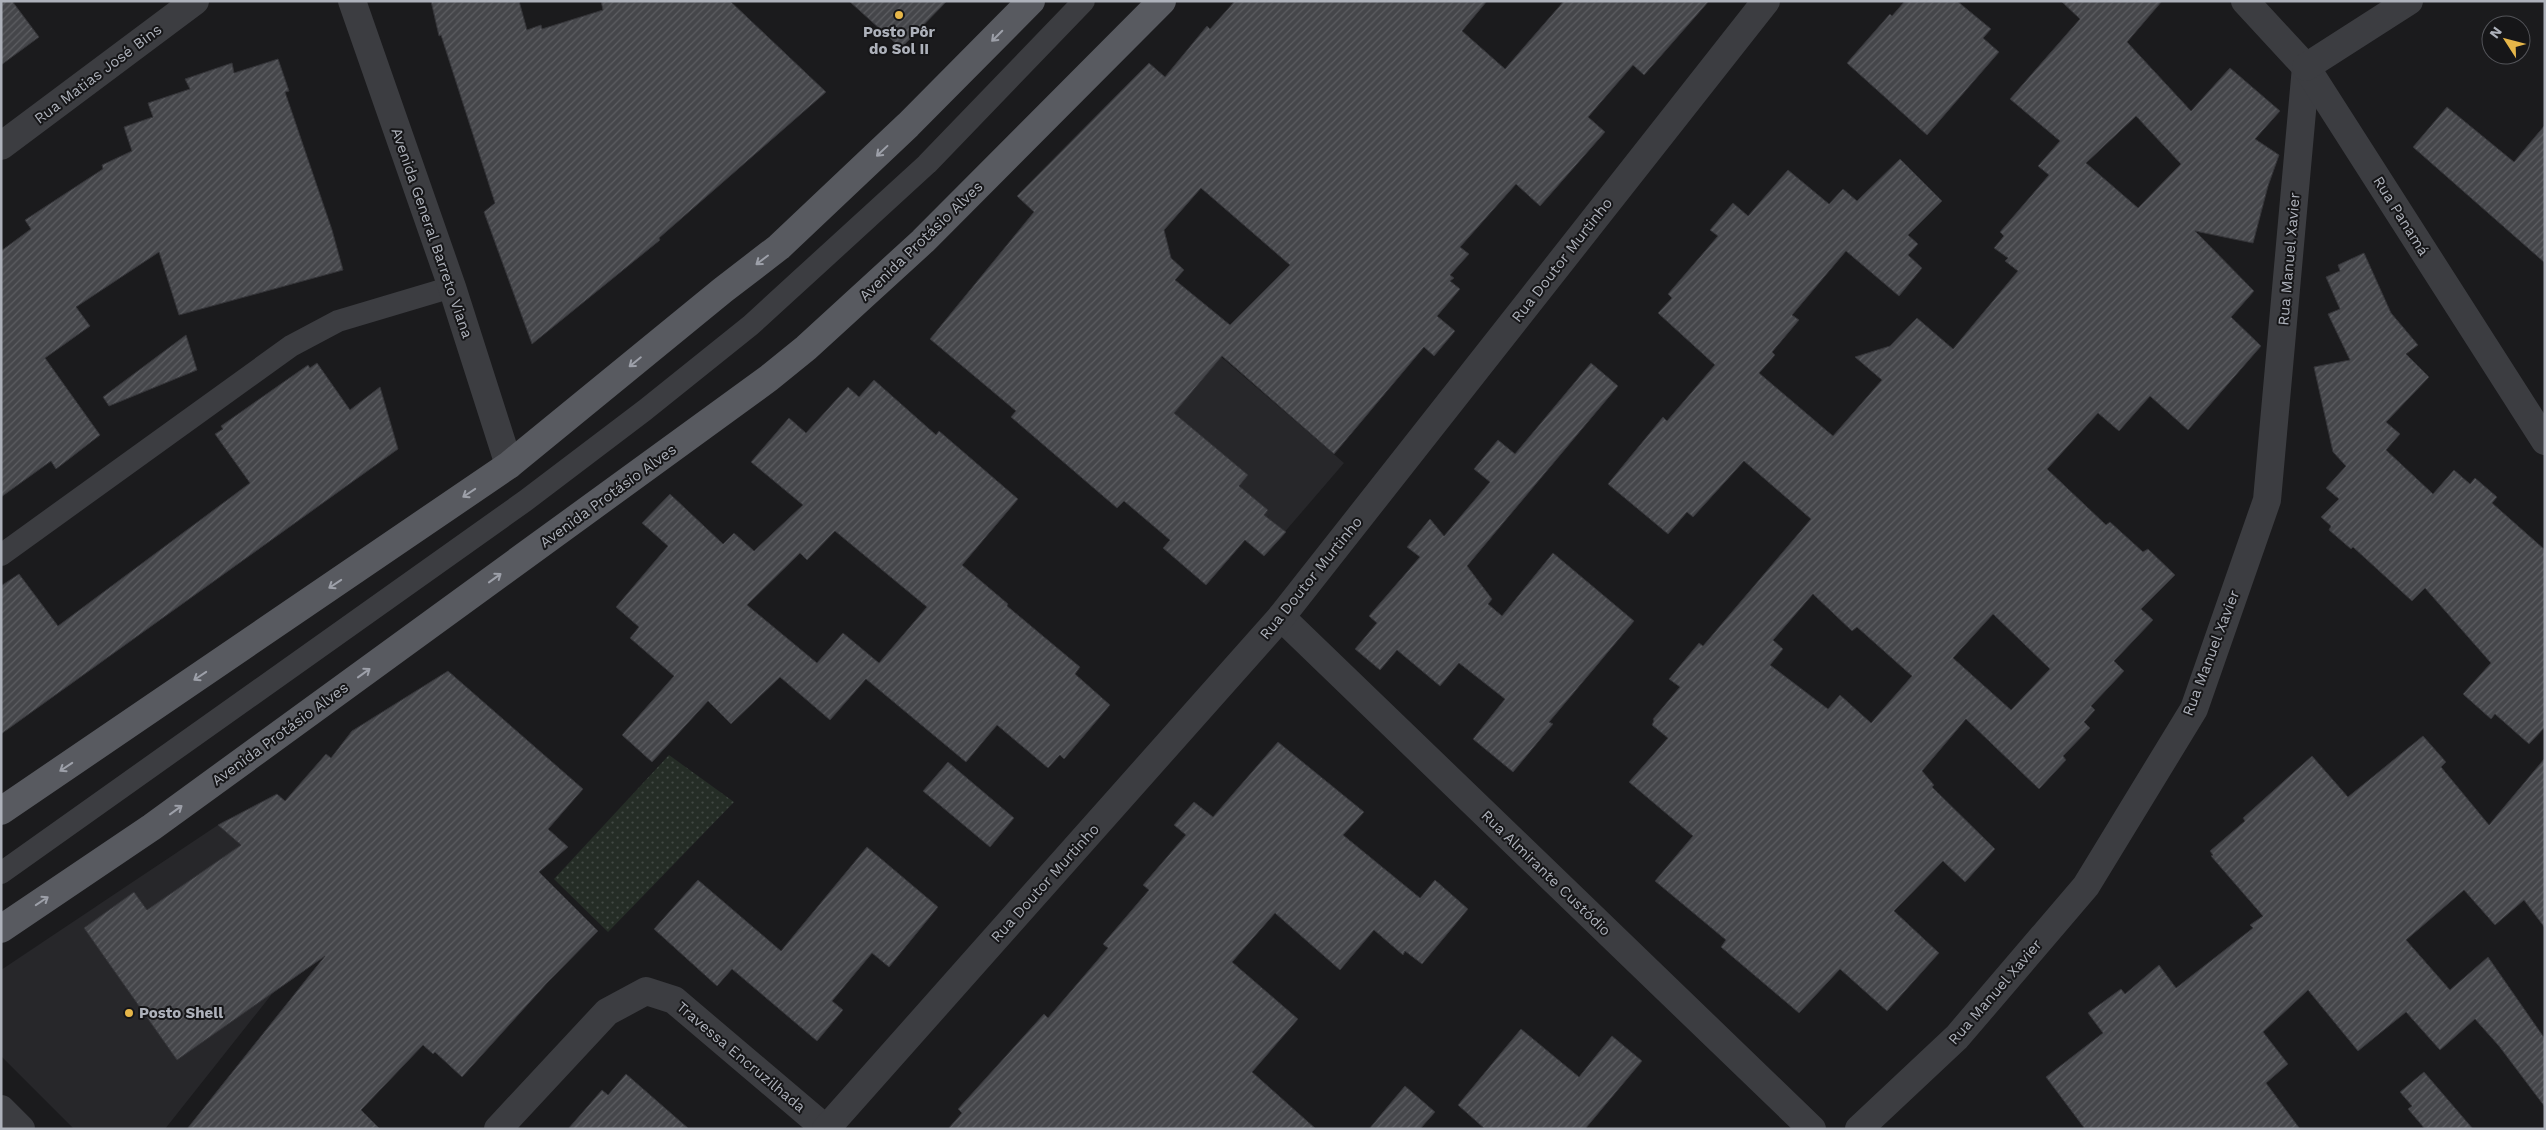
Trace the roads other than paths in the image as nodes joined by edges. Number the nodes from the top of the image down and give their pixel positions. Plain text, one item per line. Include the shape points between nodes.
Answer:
1 (195, 1) edge
2 (352, 1) edge
3 (1031, 1) edge
4 (1084, 1) edge
5 (1141, 1) edge
6 (1162, 1) edge
7 (1766, 1) edge
8 (2245, 1) edge
9 (2409, 1) edge
10 (1120, 46) junction
11 (2306, 67) junction
12 (1, 146) edge
13 (452, 287) junction
14 (2545, 441) edge
15 (509, 465) junction
16 (1, 555) edge
17 (1281, 617) junction
18 (1, 811) edge
19 (1, 873) edge
20 (1, 929) edge
21 (1, 1109) edge
22 (21, 1129) edge
23 (498, 1129) edge
24 (826, 1129) edge
25 (1812, 1129) edge
26 (1859, 1129) edge

1 - 12 street, Rua Matias José Bins
2 - 13 street, Avenida General Barreto Viana
3 -> 15 main road via 908,126 780,246
4 - 19 lane via 927,164 796,287 729,344 525,501
5 - 10 lane
6 - 10 main road, Avenida Protásio Alves
7 - 17 street, Rua Doutor Murtinho
8 - 11 street, Rua Panamá
9 - 11 street
20 -> 10 main road, Avenida Protásio Alves via 152,827 769,378 923,241
11 - 14 street, Rua Panamá
11 - 26 street, Rua Manuel Xavier via 2267,500 2194,709 2086,886 1957,1037
13 - 15 street, Avenida General Barreto Viana
13 - 16 lane via 338,322 291,346
15 -> 18 main road
17 - 24 street, Rua Doutor Murtinho
17 - 25 street, Rua Almirante Custódio
21 - 22 street
23 - 24 street, Travessa Encruzilhada via 607,1012 646,991 674,1000

